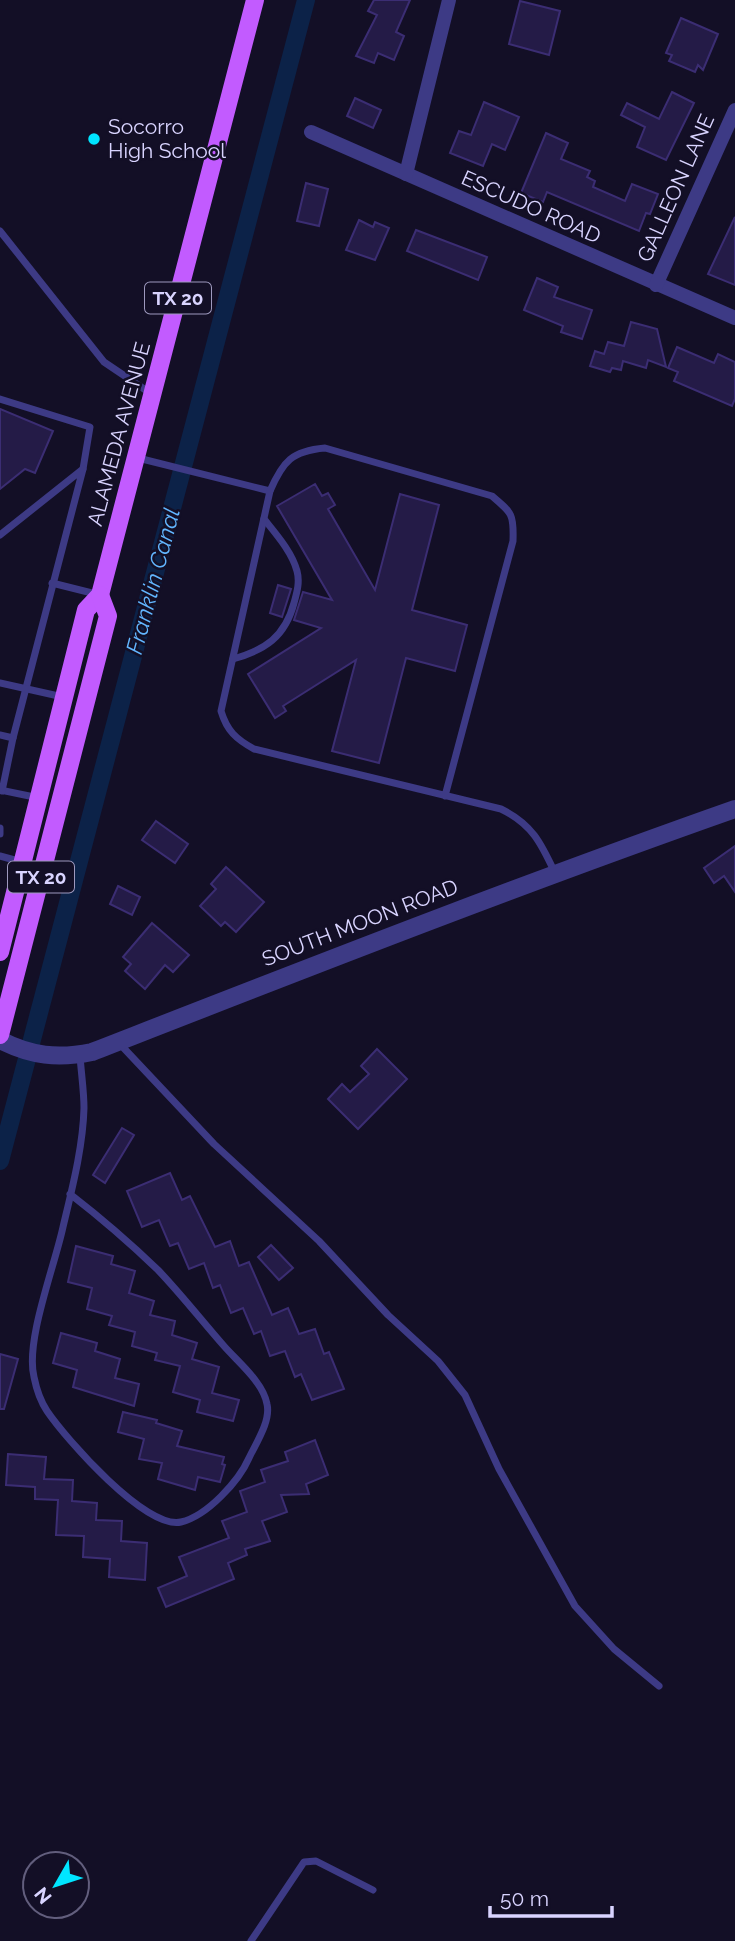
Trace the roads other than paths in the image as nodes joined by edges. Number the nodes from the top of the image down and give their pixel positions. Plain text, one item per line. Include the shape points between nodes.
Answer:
1 (255, 0) edge
2 (449, 0) edge
3 (735, 110) edge
4 (311, 132) dead end
5 (406, 174) junction
6 (0, 230) edge
7 (656, 285) junction
8 (735, 318) edge
9 (153, 395) junction
10 (0, 399) edge
11 (137, 458) junction
12 (83, 469) junction
13 (270, 491) junction
14 (264, 519) junction
15 (0, 535) edge
16 (52, 583) junction
17 (100, 595) junction
18 (233, 659) junction
19 (0, 683) edge
20 (24, 689) junction
21 (64, 697) junction
22 (0, 735) edge
23 (13, 738) junction
24 (1, 791) edge
25 (445, 796) junction
26 (40, 798) junction
27 (735, 809) edge
28 (0, 856) edge
29 (23, 862) junction
30 (555, 873) junction
31 (4, 921) edge
32 (0, 952) edge
33 (4, 1041) edge
34 (118, 1042) junction
35 (79, 1055) junction
36 (70, 1194) junction
37 (659, 1686) dead end
38 (373, 1890) dead end
39 (251, 1941) edge

1 - 9 main road, ALAMEDA AVENUE / TX 20
2 - 5 street
3 - 7 street, GALLEON LANE
4 - 5 street, ESCUDO ROAD
5 - 7 street, ESCUDO ROAD
6 - 9 lane via 104,362
7 - 8 street, ESCUDO ROAD
9 - 11 main road, ALAMEDA AVENUE / TX 20
10 - 12 lane via 90,427
11 - 13 lane
11 - 17 main road, ALAMEDA AVENUE / TX 20
12 - 15 lane
12 - 16 lane
13 - 14 lane
13 - 25 lane via 279,470 292,457 325,448 492,496 510,512 513,541
14 - 18 lane
14 - 18 lane via 291,558 298,588 286,627 276,638
16 - 17 lane
16 - 20 lane
17 - 21 main road, ALAMEDA AVENUE / TX 20 via 86,610
17 - 33 main road, ALAMEDA AVENUE / TX 20 via 108,616
18 - 25 lane via 221,711 226,728 236,739 254,749
19 - 20 lane
20 - 21 lane
20 - 23 lane
21 - 26 main road, ALAMEDA AVENUE / TX 20
22 - 23 lane
23 - 24 lane
24 - 26 lane
25 - 30 lane via 518,817 542,845
26 - 29 main road, ALAMEDA AVENUE / TX 20
27 - 30 street, SOUTH MOON ROAD
28 - 29 lane
29 - 31 main road, ALAMEDA AVENUE / TX 20
30 - 34 street, SOUTH MOON ROAD
31 - 32 main road, ALAMEDA AVENUE / TX 20
33 - 35 street, SOUTH MOON ROAD via 46,1056
34 - 35 street, SOUTH MOON ROAD
34 - 37 lane via 214,1144 438,1361 465,1395 499,1469 575,1606 614,1648
35 - 36 lane via 84,1108
36 - 36 lane via 36,1332 33,1374 45,1409 86,1460 144,1511 180,1522 205,1510 245,1468 269,1414 267,1401 159,1271
38 - 39 lane via 316,1861 304,1862

